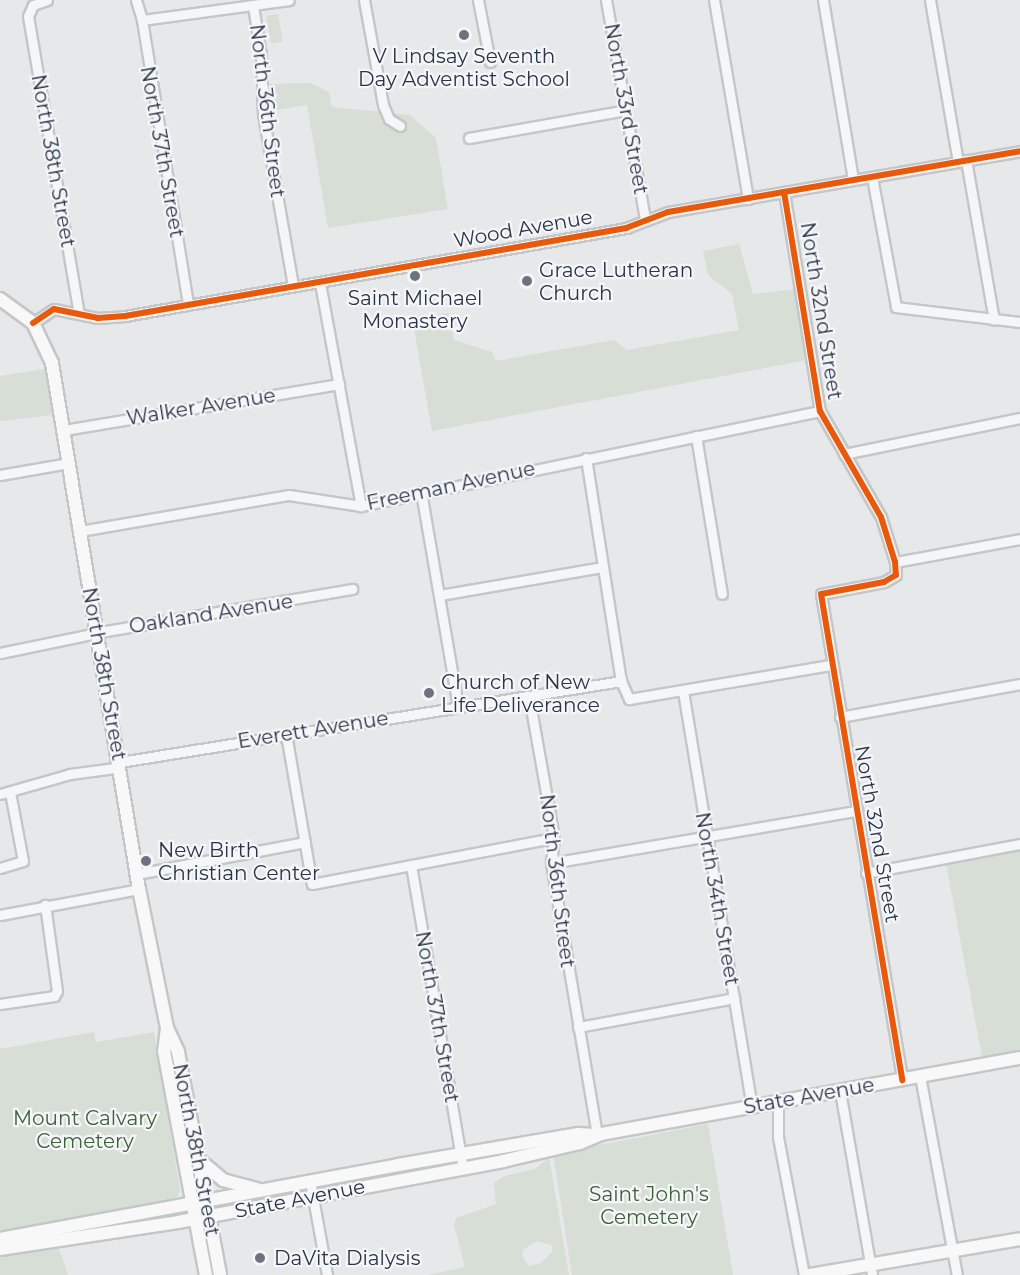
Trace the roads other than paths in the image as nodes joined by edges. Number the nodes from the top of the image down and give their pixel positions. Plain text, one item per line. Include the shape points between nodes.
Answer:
1 (47, 0) edge
2 (136, 0) edge
3 (289, 0) edge
4 (364, 0) edge
5 (478, 0) edge
6 (606, 0) edge
7 (714, 0) edge
8 (823, 0) edge
9 (930, 0) edge
10 (253, 6) junction
11 (142, 20) junction
12 (490, 62) dead end
13 (626, 110) junction
14 (400, 126) dead end
15 (469, 138) dead end
16 (1020, 151) edge
17 (962, 161) junction
18 (872, 177) junction
19 (853, 180) junction
20 (784, 192) junction
21 (748, 199) junction
22 (645, 219) junction
23 (320, 283) junction
24 (293, 286) junction
25 (0, 299) edge
26 (188, 304) junction
27 (79, 314) junction
28 (994, 320) junction
29 (1020, 322) edge
30 (33, 323) junction
31 (339, 384) junction
32 (820, 411) junction
33 (1020, 418) edge
34 (64, 430) junction
35 (696, 436) junction
36 (844, 453) junction
37 (586, 458) junction
38 (69, 463) junction
39 (0, 475) edge
40 (421, 492) junction
41 (361, 506) junction
42 (80, 531) junction
43 (1020, 539) edge
44 (895, 562) junction
45 (602, 567) junction
46 (352, 589) dead end
47 (722, 594) dead end
48 (440, 595) junction
49 (97, 633) junction
50 (0, 653) edge
51 (830, 665) junction
52 (621, 681) junction
53 (1020, 684) edge
54 (683, 691) junction
55 (529, 697) junction
56 (458, 706) junction
57 (840, 717) junction
58 (286, 734) junction
59 (120, 762) junction
60 (10, 792) junction
61 (0, 794) edge
62 (855, 810) junction
63 (554, 838) junction
64 (706, 838) junction
65 (305, 842) junction
66 (1020, 844) edge
67 (551, 863) junction
68 (411, 865) junction
69 (0, 868) edge
70 (867, 873) junction
71 (137, 874) junction
72 (139, 889) junction
73 (45, 905) junction
74 (0, 915) edge
75 (734, 998) junction
76 (0, 1004) edge
77 (578, 1027) junction
78 (167, 1028) junction
79 (1020, 1058) edge
80 (920, 1076) junction
81 (902, 1080) junction
82 (840, 1090) junction
83 (778, 1102) junction
84 (752, 1106) junction
85 (597, 1135) junction
86 (461, 1154) junction
87 (196, 1157) junction
88 (464, 1168) junction
89 (310, 1181) junction
90 (264, 1190) junction
91 (313, 1196) junction
92 (199, 1204) junction
93 (202, 1218) junction
94 (0, 1239) edge
95 (1020, 1239) edge
96 (0, 1249) edge
97 (953, 1251) junction
98 (871, 1270) edge
99 (206, 1275) edge
100 (220, 1275) edge
101 (327, 1275) edge
102 (804, 1275) edge
103 (810, 1275) edge
104 (957, 1275) edge

1 - 27 street, North 38th Street via 31,8 28,15
2 - 11 street, North 37th Street
3 - 10 street
4 - 14 street via 383,105 389,119
5 - 12 street
6 - 13 street, North 33rd Street
7 - 21 street
8 - 19 street
9 - 17 street
10 - 11 street
10 - 24 street, North 36th Street via 261,55 263,114
11 - 26 street, North 37th Street
13 - 15 street
13 - 22 street, North 33rd Street
16 - 17 street, Wood Avenue
17 - 18 street, Wood Avenue
17 - 28 street
18 - 19 street, Wood Avenue
18 - 28 street via 899,310
19 - 20 street, Wood Avenue
20 - 21 street, Wood Avenue
20 - 32 street, North 32nd Street
21 - 22 street, Wood Avenue
22 - 23 street, Wood Avenue via 626,228
23 - 24 street, Wood Avenue
23 - 31 street
24 - 26 street, Wood Avenue
25 - 30 main road
26 - 27 street, Wood Avenue via 113,318
27 - 30 street, Wood Avenue via 54,309
28 - 29 street
30 - 34 main road, North 38th Street via 52,363
31 - 34 street, Walker Avenue
31 - 41 street
32 - 35 street, Freeman Avenue
32 - 36 street, North 32nd Street
33 - 36 street
34 - 38 main road, North 38th Street
35 - 37 street, Freeman Avenue
35 - 47 street
36 - 44 street, North 32nd Street via 881,517
37 - 40 street, Freeman Avenue
37 - 45 street
38 - 39 street
38 - 42 main road, North 38th Street
40 - 41 street, Freeman Avenue
40 - 48 street
41 - 42 street, Freeman Avenue via 289,495
42 - 49 main road, North 38th Street
43 - 44 street
44 - 51 street, North 32nd Street via 896,575 884,582 821,594
45 - 48 street
45 - 52 street
46 - 49 street, Oakland Avenue
48 - 56 street
49 - 50 street, Oakland Avenue
49 - 59 main road, North 38th Street
51 - 54 street
51 - 57 street, North 32nd Street
52 - 54 street via 629,699
52 - 55 street, Everett Avenue
53 - 57 street
54 - 64 street, North 34th Street
55 - 56 street, Everett Avenue
55 - 63 street, North 36th Street
56 - 58 street, Everett Avenue
57 - 62 street, North 32nd Street
58 - 59 street, Everett Avenue
58 - 65 street
59 - 60 street, Everett Avenue via 115,768 70,774
59 - 71 main road, North 38th Street
60 - 61 street, Everett Avenue
60 - 69 street via 23,861
62 - 64 street
62 - 70 street, North 32nd Street
63 - 67 street, North 36th Street
63 - 68 street
64 - 67 street
64 - 75 street, North 34th Street
65 - 68 street via 312,884
65 - 71 street
66 - 70 street
67 - 77 street, North 36th Street
68 - 86 street, North 37th Street
70 - 81 street, North 32nd Street
71 - 72 main road, North 38th Street
72 - 73 street
72 - 78 main road, North 38th Street
73 - 74 street
73 - 76 street via 56,993
75 - 77 street
75 - 84 street, North 34th Street
77 - 85 street, North 36th Street
78 - 87 main road, North 38th Street via 178,1052
78 - 92 main road, North 38th Street via 164,1051
79 - 80 main road, State Avenue
80 - 81 main road, State Avenue
80 - 97 street
81 - 82 main road, State Avenue
82 - 83 main road, State Avenue
82 - 98 street
83 - 84 main road, State Avenue
83 - 102 street via 778,1137
84 - 85 main road, State Avenue
85 - 86 main road, State Avenue via 578,1134
85 - 88 main road, State Avenue via 580,1143
86 - 88 street, North 37th Street
86 - 89 main road, State Avenue
87 - 90 main road via 223,1179
87 - 92 main road, North 38th Street
88 - 91 main road, State Avenue
89 - 90 main road, State Avenue
89 - 91 street
90 - 92 main road, State Avenue
91 - 93 main road, State Avenue
91 - 101 street
92 - 93 main road, North 38th Street
92 - 94 main road, State Avenue
93 - 96 main road, State Avenue
93 - 99 main road, North 38th Street
93 - 100 main road, North 38th Street
95 - 97 main road
97 - 98 main road
97 - 104 street
98 - 103 main road

